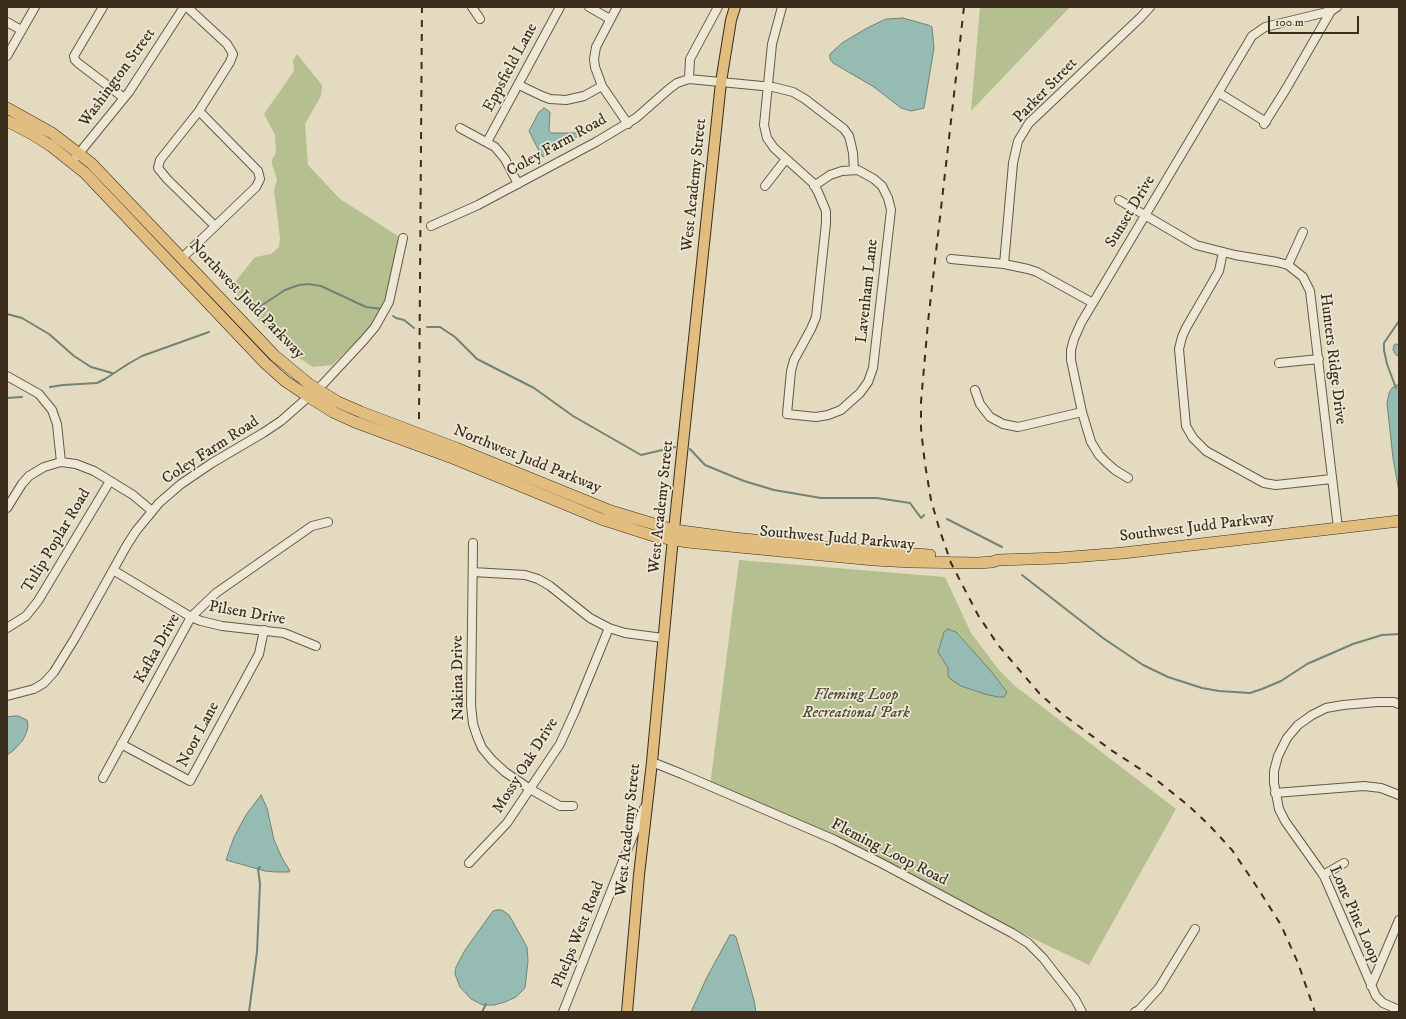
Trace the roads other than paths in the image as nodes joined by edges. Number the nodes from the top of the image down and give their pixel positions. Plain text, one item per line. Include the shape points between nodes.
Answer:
1 (35, 7) edge
2 (103, 7) edge
3 (186, 7) edge
4 (472, 7) edge
5 (560, 7) edge
6 (589, 7) edge
7 (617, 7) edge
8 (718, 7) edge
9 (735, 7) edge
10 (782, 7) edge
11 (1150, 7) edge
12 (1334, 9) edge
13 (610, 19) junction
14 (480, 20) dead end
15 (7, 22) edge
16 (21, 30) junction
17 (7, 56) edge
18 (689, 79) junction
19 (721, 82) junction
20 (519, 85) junction
21 (602, 86) junction
22 (767, 86) junction
23 (1219, 93) junction
24 (124, 98) junction
25 (7, 108) edge
26 (199, 111) junction
27 (7, 121) edge
28 (628, 124) junction
29 (460, 128) dead end
30 (487, 142) junction
31 (80, 153) junction
32 (786, 159) junction
33 (72, 162) junction
34 (854, 170) junction
35 (518, 184) junction
36 (765, 186) dead end
37 (814, 186) junction
38 (1119, 200) dead end
39 (1145, 215) junction
40 (215, 226) junction
41 (431, 226) dead end
42 (1303, 232) dead end
43 (403, 238) dead end
44 (1223, 252) junction
45 (182, 258) junction
46 (951, 259) dead end
47 (1004, 264) junction
48 (1288, 265) junction
49 (1093, 304) junction
50 (1319, 359) junction
51 (1279, 363) dead end
52 (7, 376) edge
53 (317, 390) junction
54 (975, 390) dead end
55 (309, 398) junction
56 (1082, 412) junction
57 (61, 462) junction
58 (1128, 478) dead end
59 (1332, 479) junction
60 (110, 481) junction
61 (7, 508) edge
62 (152, 511) junction
63 (1399, 521) edge
64 (328, 522) dead end
65 (1338, 528) junction
66 (674, 535) junction
67 (473, 543) dead end
68 (113, 570) junction
69 (473, 572) junction
70 (191, 617) junction
71 (7, 628) edge
72 (608, 628) junction
73 (264, 630) junction
74 (663, 638) junction
75 (316, 646) dead end
76 (7, 696) edge
77 (1399, 704) edge
78 (121, 744) junction
79 (652, 762) junction
80 (102, 778) dead end
81 (530, 789) junction
82 (1275, 793) junction
83 (1399, 795) edge
84 (647, 802) junction
85 (573, 806) dead end
86 (1344, 863) dead end
87 (469, 864) dead end
88 (1323, 875) junction
89 (1399, 920) edge
90 (1195, 929) dead end
91 (1371, 986) junction
92 (1399, 1010) edge
93 (563, 1012) edge
94 (627, 1012) edge
95 (1082, 1012) edge
96 (1135, 1012) edge

1 - 16 street
2 - 24 street via 74,56 78,63
3 - 24 street, Washington Street
3 - 26 street via 227,44 233,54
4 - 14 street
5 - 20 street, Eppsfield Lane
6 - 13 street
7 - 13 street
8 - 18 street via 690,59
9 - 19 main road, West Academy Street
10 - 22 street via 772,44
11 - 47 street, Parker Street via 1029,123 1018,141 1013,163
12 - 23 street, Sunset Drive via 1265,27 1252,36
12 - 23 street, Sunset Drive via 1265,123
13 - 21 street via 596,47 594,59
15 - 16 street
16 - 17 street
18 - 19 street
18 - 28 street, Coley Farm Road via 677,83
19 - 22 street
19 - 66 main road, West Academy Street
20 - 21 street via 557,100 584,96
20 - 30 street, Eppsfield Lane
21 - 28 street
22 - 32 street via 764,125 767,138
22 - 34 street via 793,92 844,129 851,144
23 - 39 street, Sunset Drive
24 - 31 street, Washington Street
25 - 31 highway, Northwest Judd Parkway via 46,129
26 - 40 street via 160,160 158,168
26 - 40 street via 258,171 260,179
27 - 33 highway, Northwest Judd Parkway via 43,141
28 - 35 street, Coley Farm Road
29 - 30 street
30 - 35 street via 501,153
31 - 33 street, Washington Street
31 - 45 highway, Northwest Judd Parkway
32 - 36 street
32 - 37 street
33 - 55 highway, Northwest Judd Parkway via 98,186 265,363
34 - 37 street via 830,174
34 - 37 street, Lavenham Lane via 865,173 882,186 891,210 873,368 868,382 841,410 816,417 787,414 794,360 811,330 818,305 826,217 823,202
35 - 41 street, Coley Farm Road
38 - 39 street, Hunters Ridge Drive
39 - 44 street, Hunters Ridge Drive via 1196,245
39 - 49 street, Sunset Drive
40 - 45 street
42 - 48 street
43 - 53 street, Coley Farm Road via 392,291 384,312 364,340
44 - 48 street, Hunters Ridge Drive
44 - 59 street via 1219,271 1186,328 1179,349 1186,426 1193,438 1206,451 1264,483
45 - 53 highway, Northwest Judd Parkway via 274,355
46 - 47 street
47 - 49 street via 1037,272
48 - 50 street, Hunters Ridge Drive via 1303,277 1310,291
49 - 56 street, Sunset Drive via 1081,323 1072,350 1071,360
50 - 51 street
50 - 59 street, Hunters Ridge Drive
52 - 57 street via 39,394 52,410 57,424
53 - 55 street, Coley Farm Road
53 - 66 highway, Northwest Judd Parkway via 361,412
54 - 56 street via 980,404 990,417 1003,424 1018,427
55 - 62 street, Coley Farm Road via 264,433 181,484
55 - 66 highway, Northwest Judd Parkway via 355,422 450,457 601,519 654,536
56 - 58 street, Sunset Drive via 1091,442 1099,455
57 - 60 street via 85,467
57 - 61 street via 44,467 29,476
59 - 65 street, Hunters Ridge Drive
60 - 62 street
60 - 71 street, Tulip Poplar Road via 38,601 26,616
62 - 68 street, Coley Farm Road via 136,531
63 - 65 highway, Southwest Judd Parkway
64 - 70 street, Kafka Drive via 312,526 216,593
65 - 66 highway, Southwest Judd Parkway via 1093,555 972,563 881,560
66 - 74 main road, West Academy Street
67 - 69 street, Nakina Drive
68 - 70 street, Pilsen Drive
68 - 76 street, Coley Farm Road via 51,676 34,689
69 - 72 street via 525,575 538,579 590,618
69 - 81 street, Nakina Drive via 473,724 482,748 492,760
70 - 73 street, Pilsen Drive via 222,626
70 - 78 street, Kafka Drive
72 - 74 street
72 - 81 street, Mossy Oak Drive via 576,711 560,744
73 - 75 street, Pilsen Drive via 284,633
73 - 78 street, Noor Lane via 258,654 190,781
74 - 79 main road, West Academy Street
77 - 82 street, Lone Pine Loop via 1377,702 1326,708 1298,725 1287,738 1278,756 1274,771
78 - 80 street, Kafka Drive
79 - 84 main road, West Academy Street
79 - 95 street, Fleming Loop Road via 835,840 1012,933 1043,958 1075,998
81 - 85 street, Nakina Drive via 560,806
81 - 87 street, Mossy Oak Drive via 507,823
82 - 83 street via 1364,786 1381,788
82 - 88 street, Lone Pine Loop via 1285,821
84 - 93 street, Phelps West Road
84 - 94 main road, West Academy Street
86 - 88 street
88 - 91 street, Lone Pine Loop
89 - 91 street
90 - 96 street via 1159,988 1140,1010
91 - 92 street, Lone Pine Loop via 1383,1003

